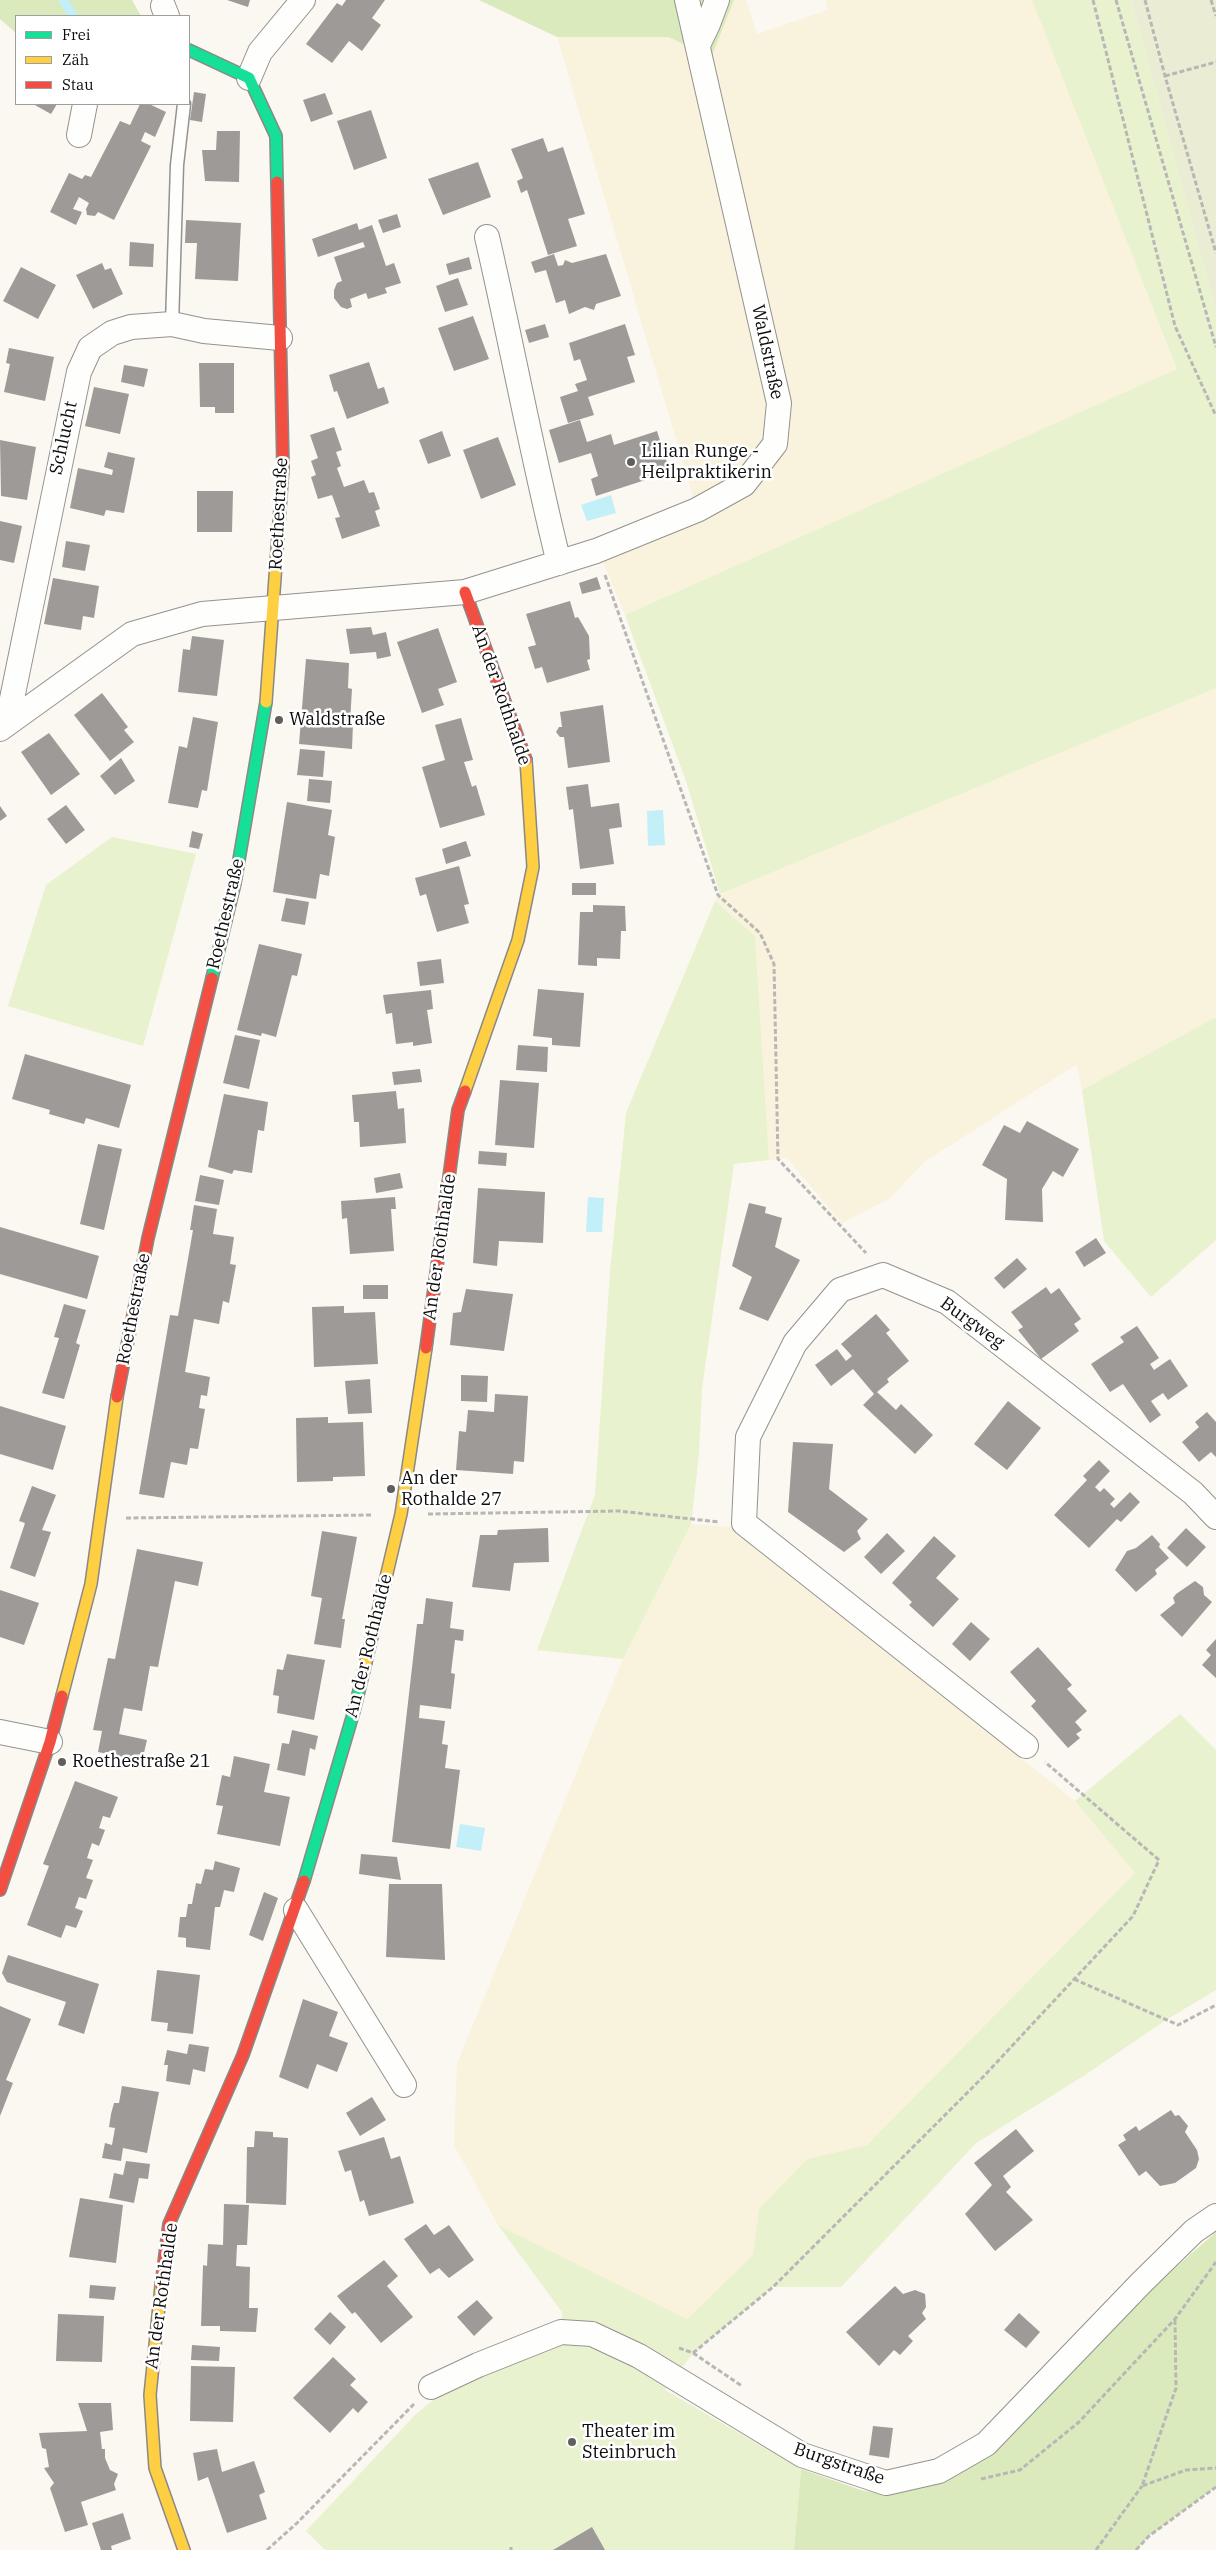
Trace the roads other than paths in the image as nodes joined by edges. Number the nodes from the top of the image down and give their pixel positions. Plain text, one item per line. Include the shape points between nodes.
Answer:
1 (303, 0) edge
2 (687, 0) edge
3 (717, 0) edge
4 (698, 45) junction
5 (190, 52) edge
6 (249, 78) junction
7 (85, 105) edge
8 (184, 105) edge
9 (79, 135) dead end
10 (487, 237) dead end
11 (172, 324) junction
12 (280, 338) junction
13 (559, 562) junction
14 (465, 592) junction
15 (275, 608) junction
16 (3, 726) edge
17 (1216, 1517) edge
18 (0, 1732) edge
19 (50, 1742) junction
20 (1026, 1746) road end
21 (0, 1887) edge
22 (296, 1910) junction
23 (404, 2085) dead end
24 (1216, 2216) edge
25 (431, 2387) road end
26 (184, 2550) edge

1 - 6 street via 260,52
2 - 4 street, Waldstraße
3 - 4 street
4 - 13 street, Waldstraße via 779,403 775,444 744,484 697,510 596,551
5 - 6 street
6 - 12 street, Roethestraße via 276,136
7 - 9 street
8 - 11 lane via 177,165
10 - 13 street
11 - 12 street, Schlucht via 204,331
11 - 16 street, Schlucht via 131,326 112,333 90,348 79,372
12 - 15 street, Roethestraße via 282,483
13 - 14 street, Waldstraße
14 - 15 street, Waldstraße
14 - 22 street, An der Rothhalde via 526,761 533,867 518,940 458,1110 401,1514 354,1711
15 - 16 street, Waldstraße via 202,614 132,634
15 - 19 street, Roethestraße via 265,718 235,883 148,1238 114,1410 90,1584
17 - 20 street, Burgweg via 1193,1493 947,1302 884,1275 840,1290 795,1343 742,1425 748,1437 744,1523
18 - 19 street
19 - 21 street, Roethestraße
22 - 23 street
22 - 26 street, An der Rothhalde via 242,2055 169,2224 150,2395 155,2468
24 - 25 street, Burgstraße via 1194,2231 1142,2282 986,2444 940,2471 886,2484 802,2455 639,2356 592,2334 560,2332 478,2364

